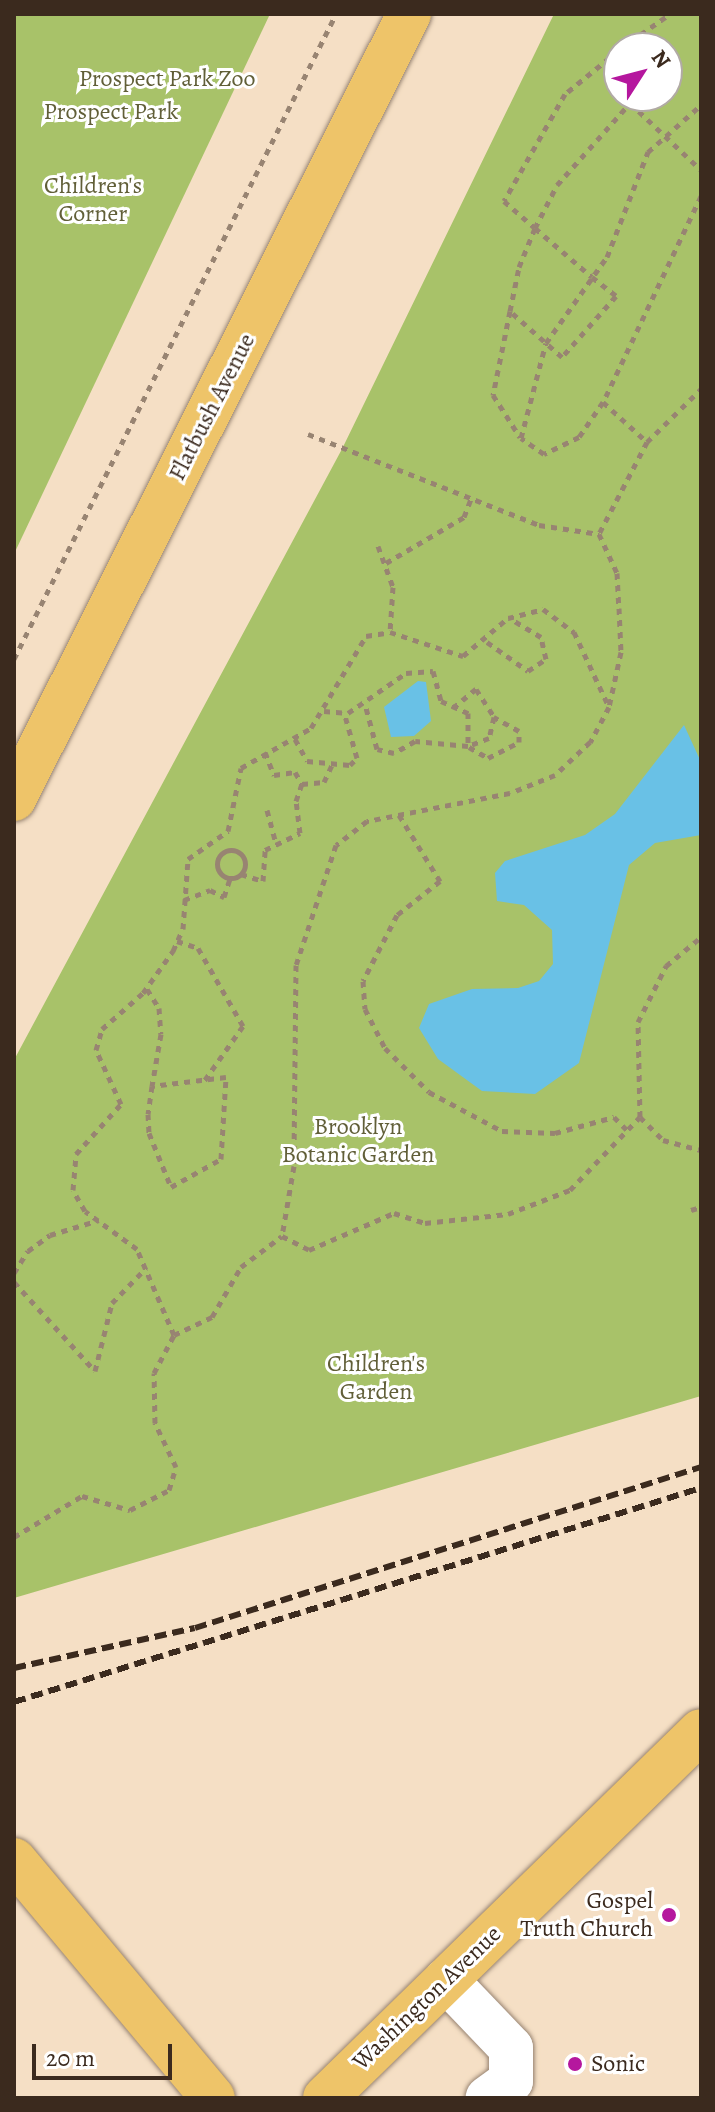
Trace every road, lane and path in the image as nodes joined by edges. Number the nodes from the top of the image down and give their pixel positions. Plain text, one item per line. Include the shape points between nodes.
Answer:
1 (336, 14) edge
2 (409, 14) edge
3 (670, 14) edge
4 (644, 32) edge
5 (603, 63) edge
6 (701, 105) edge
7 (664, 134) junction
8 (701, 170) edge
9 (701, 196) edge
10 (535, 228) junction
11 (592, 277) junction
12 (510, 311) junction
13 (546, 343) junction
14 (701, 389) edge
15 (603, 402) junction
16 (308, 434) dead end
17 (521, 438) junction
18 (647, 442) junction
19 (471, 499) junction
20 (599, 534) junction
21 (378, 546) dead end
22 (386, 563) junction
23 (508, 618) junction
24 (390, 632) junction
25 (487, 642) junction
26 (14, 659) edge
27 (365, 704) junction
28 (609, 707) junction
29 (453, 708) junction
30 (324, 711) junction
31 (344, 712) junction
32 (494, 717) junction
33 (295, 739) junction
34 (468, 746) junction
35 (265, 752) junction
36 (333, 763) junction
37 (302, 784) junction
38 (14, 799) edge
39 (267, 810) dead end
40 (399, 815) junction
41 (275, 840) junction
42 (217, 843) junction
43 (223, 853) junction
44 (241, 874) junction
45 (230, 878) junction
46 (184, 900) junction
47 (701, 937) edge
48 (177, 941) junction
49 (147, 989) junction
50 (204, 1081) junction
51 (152, 1086) junction
52 (640, 1117) junction
53 (627, 1130) junction
54 (701, 1150) edge
55 (701, 1207) edge
56 (691, 1210) dead end
57 (99, 1220) junction
58 (282, 1236) junction
59 (146, 1268) junction
60 (14, 1273) edge
61 (14, 1282) edge
62 (174, 1335) junction
63 (14, 1537) edge
64 (700, 1734) edge
65 (14, 1860) edge
66 (446, 1980) junction
67 (213, 2098) edge
68 (325, 2098) edge
69 (488, 2098) edge

1 - 26 path
2 - 38 main road, Flatbush Avenue
3 - 4 path
5 - 10 path via 565,94 504,201
6 - 7 path
7 - 8 path
7 - 10 path via 630,103 557,185
7 - 11 path via 648,152 632,203
9 - 15 path
10 - 11 path
10 - 12 path
11 - 13 path
11 - 13 path via 616,296 562,357
12 - 13 path
12 - 17 path via 493,395
13 - 17 path
14 - 18 path
15 - 17 path via 579,437 544,454
15 - 18 path
16 - 19 path
18 - 20 path
19 - 20 path via 539,525
19 - 22 path via 464,517
20 - 28 path via 619,596 621,652
21 - 22 path
22 - 24 path
23 - 25 path
23 - 25 path via 541,637 546,659 528,671
23 - 28 path via 525,609 559,617 574,632
24 - 25 path via 442,655 463,656
24 - 30 path via 366,636
27 - 29 path via 420,668 439,678 441,701
27 - 31 path
27 - 34 path via 377,749 394,753 415,741
28 - 40 path via 590,742 555,775 510,793
29 - 32 path via 476,689
29 - 34 path via 468,713
30 - 31 path
30 - 33 path
31 - 36 path via 357,758
32 - 34 path via 489,738
32 - 34 path via 519,731 519,742 488,758
33 - 35 path
33 - 36 path via 307,761
35 - 37 path via 274,775 295,772
35 - 42 path via 241,768 228,831
36 - 37 path via 324,782
37 - 41 path via 296,801 300,833 290,842
39 - 41 path
40 - 53 path via 440,881 397,915 363,981 365,1009 385,1048 429,1092 502,1131 555,1133 614,1117
40 - 58 path via 367,821 336,845 313,898 295,980 294,1166
41 - 44 path via 265,850 268,877 255,883
42 - 43 path
42 - 46 path via 188,859
43 - 44 path via 242,857
43 - 45 path via 217,867
44 - 45 path
45 - 46 path via 224,897 210,890
46 - 48 path
47 - 52 path via 666,966 638,1022
48 - 49 path
48 - 50 path via 198,948 243,1026
49 - 51 path via 159,1008 161,1034
49 - 57 path via 102,1029 96,1050 121,1104 76,1154 73,1190
50 - 51 path
50 - 51 path via 226,1077 221,1159 171,1187 149,1133
52 - 53 path
52 - 54 path via 663,1140
53 - 58 path via 570,1190 508,1214 425,1223 394,1213 309,1250
55 - 56 path
57 - 59 path via 137,1249
57 - 60 path via 50,1235
58 - 62 path via 241,1267 212,1317
59 - 61 path via 112,1303 95,1371
59 - 62 path
62 - 63 path via 150,1400 176,1467 169,1490 130,1510 82,1496
64 - 66 main road, Washington Avenue
65 - 67 main road
66 - 68 main road, Washington Avenue
66 - 69 lane via 511,2048 511,2081

